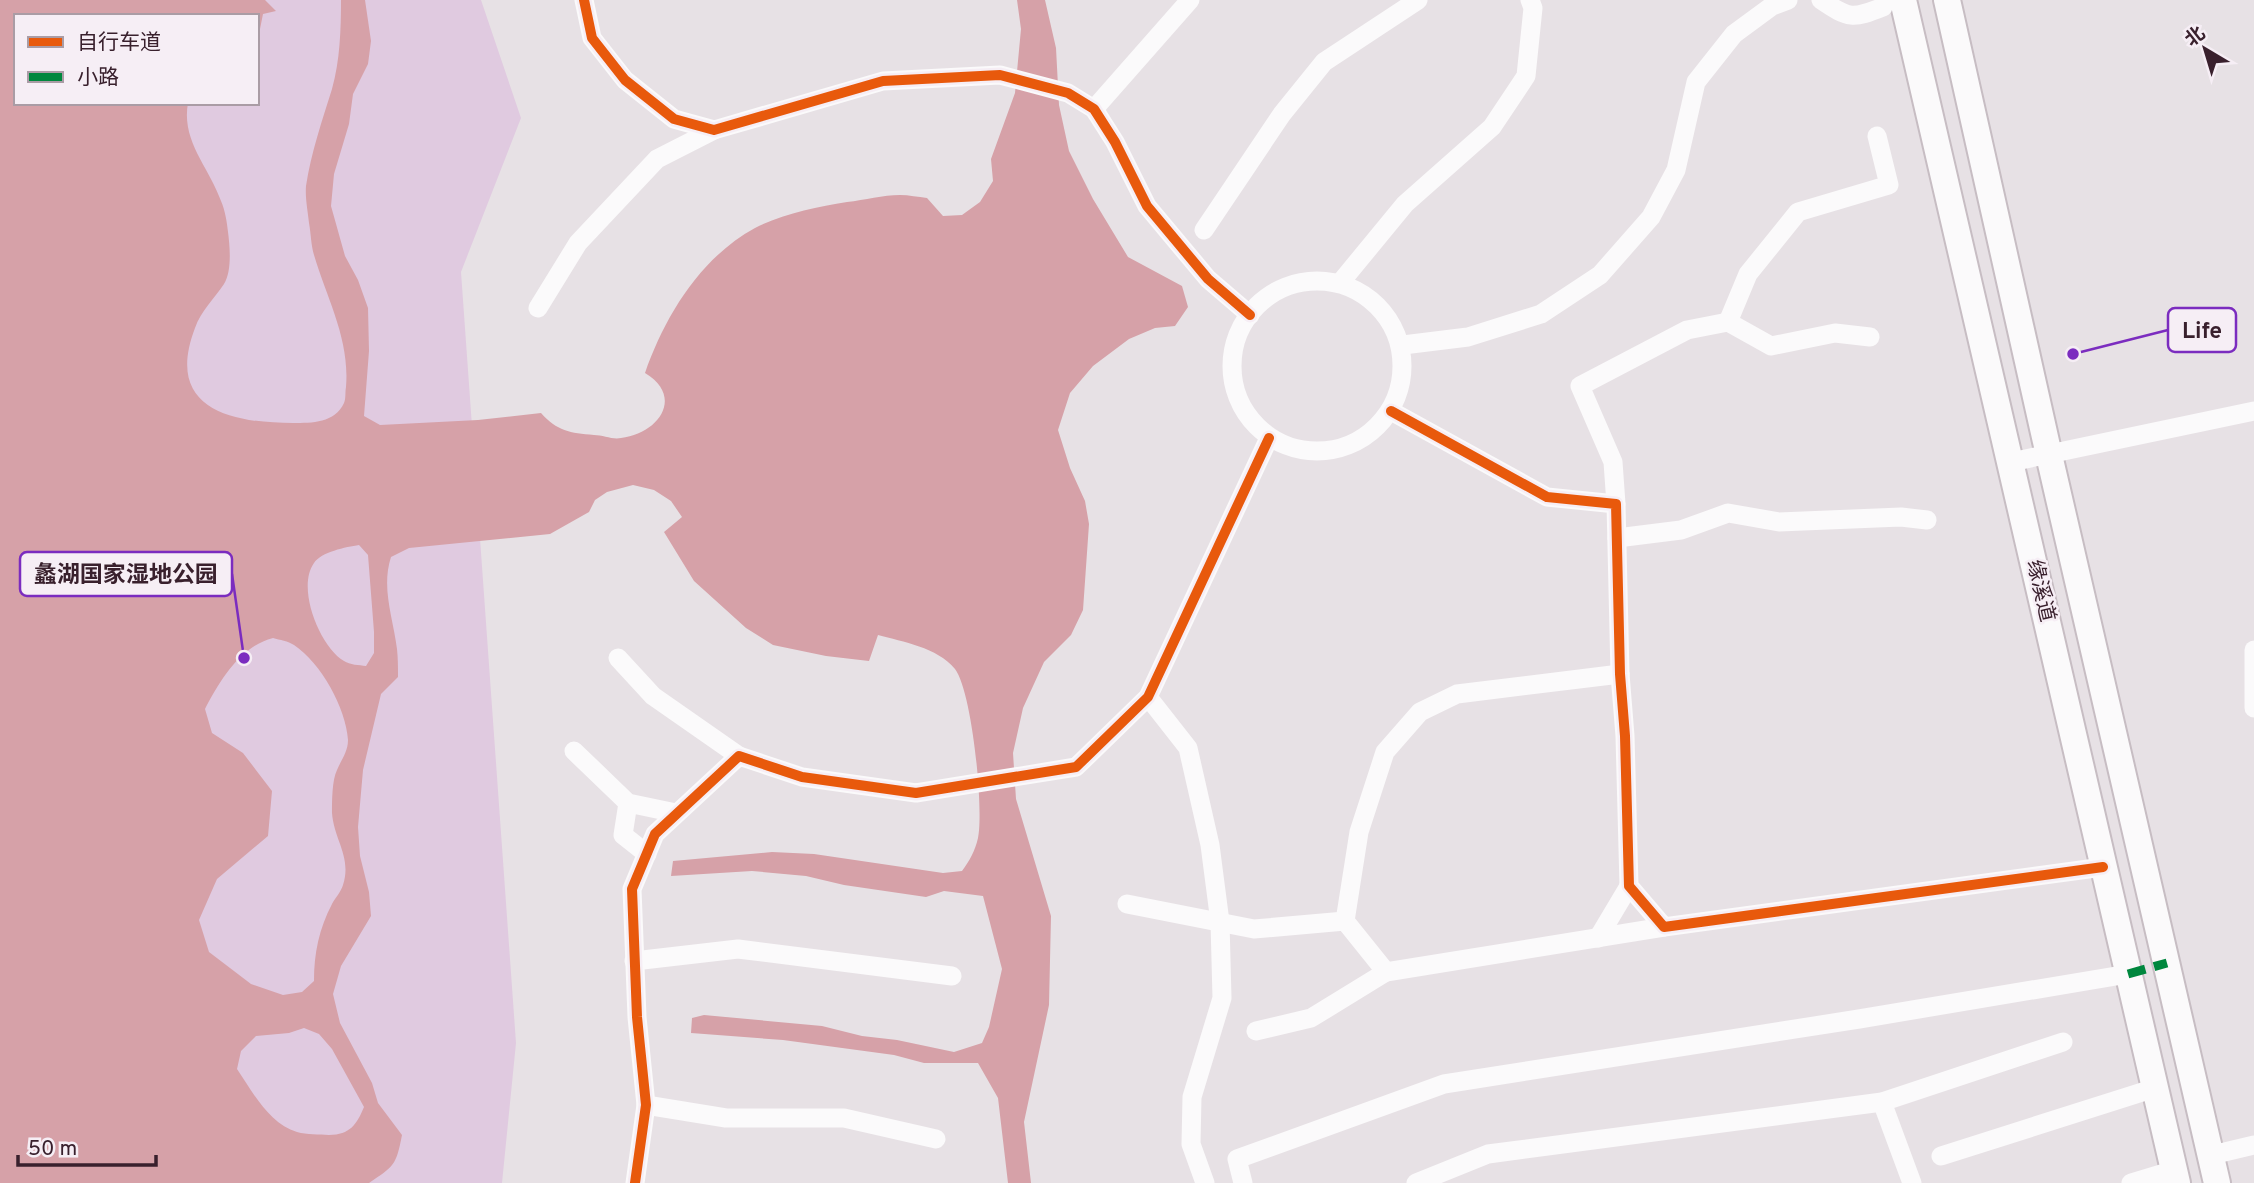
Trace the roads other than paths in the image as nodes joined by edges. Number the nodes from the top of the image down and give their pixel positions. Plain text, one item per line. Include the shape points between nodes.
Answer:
1 (584, 0) edge
2 (1190, 0) edge
3 (1418, 0) edge
4 (1551, 0) edge
5 (1788, 0) edge
6 (1821, 0) edge
7 (1885, 0) edge
8 (1903, 0) edge
9 (1947, 0) edge
10 (1531, 4) edge
11 (1094, 109) junction
12 (714, 130) junction
13 (1877, 136) dead end
14 (1204, 230) dead end
15 (1340, 283) junction
16 (538, 308) dead end
17 (1250, 315) junction
18 (1728, 323) junction
19 (1870, 337) dead end
20 (1403, 345) junction
21 (1391, 411) junction
22 (2254, 411) edge
23 (1269, 438) junction
24 (2049, 455) junction
25 (2011, 462) junction
26 (1616, 504) junction
27 (1927, 520) dead end
28 (1617, 538) junction
29 (2254, 650) edge
30 (618, 659) dead end
31 (1620, 674) junction
32 (1148, 697) junction
33 (2254, 708) edge
34 (574, 751) dead end
35 (739, 756) junction
36 (628, 803) junction
37 (676, 813) junction
38 (647, 853) junction
39 (2104, 867) junction
40 (1629, 886) junction
41 (1127, 904) dead end
42 (1345, 921) junction
43 (1220, 922) junction
44 (1664, 927) junction
45 (1598, 937) junction
46 (634, 961) junction
47 (1386, 972) junction
48 (2128, 974) junction
49 (952, 976) dead end
50 (1256, 1031) dead end
51 (2063, 1042) dead end
52 (2155, 1088) junction
53 (1882, 1102) junction
54 (646, 1105) junction
55 (936, 1139) dead end
56 (2254, 1145) edge
57 (2212, 1155) junction
58 (1941, 1156) dead end
59 (2175, 1177) edge
60 (635, 1183) edge
61 (1205, 1183) edge
62 (1243, 1183) edge
63 (1416, 1183) edge
64 (1912, 1183) edge
65 (2131, 1183) edge
66 (2217, 1183) edge

1 - 12 street via 593,38 625,80 674,119
2 - 11 street
3 - 14 street via 1324,62 1282,114
4 - 10 street
5 - 20 street via 1734,34 1696,82 1676,170 1651,217 1600,275 1541,314 1468,338
6 - 7 street via 1858,17 1883,7
8 - 25 main road, 缘溪道
9 - 24 main road, 缘溪道
10 - 15 street via 1526,76 1492,127 1405,204
11 - 12 street via 1068,93 1000,75 883,81
11 - 17 street via 1147,206 1208,279
12 - 16 street via 657,159 578,243
13 - 18 street via 1889,185 1798,212 1748,274
15 - 17 street via 1300,281 1263,299
15 - 20 street via 1376,302
17 - 23 street via 1238,330 1230,370 1241,409
18 - 19 street via 1771,346 1835,333
18 - 26 street via 1687,330 1580,386 1612,463
20 - 21 street via 1403,374
21 - 23 street via 1368,436 1336,451 1301,452
21 - 26 street via 1547,496
22 - 24 street
23 - 32 street
24 - 25 street
24 - 57 main road, 缘溪道
25 - 39 main road, 缘溪道
26 - 28 street
27 - 28 street via 1901,516 1779,522 1728,513 1681,530
28 - 31 street
29 - 33 street
30 - 35 street via 653,696
31 - 40 street
31 - 42 street via 1457,694 1420,712 1385,752 1359,832
32 - 35 street via 1076,766 916,793 802,777
32 - 43 street via 1188,748 1210,845
34 - 36 street
35 - 37 street
36 - 37 street
36 - 38 street via 623,835
37 - 38 street via 655,834
38 - 46 street via 632,889
39 - 44 street
39 - 48 main road, 缘溪道
40 - 44 street
40 - 45 street
41 - 43 street
42 - 43 street via 1254,929
42 - 47 street
43 - 61 street via 1222,998 1192,1097 1191,1144
44 - 45 street
45 - 47 street
46 - 49 street via 738,949
46 - 54 street
47 - 50 street via 1311,1018
48 - 52 main road, 缘溪道
48 - 62 street via 1444,1084 1237,1159
51 - 53 street
52 - 58 street
52 - 59 main road, 缘溪道
53 - 63 street via 1488,1154
53 - 64 street
54 - 55 street via 726,1118 844,1118
54 - 60 street
56 - 57 street
57 - 66 main road, 缘溪道
59 - 65 street

